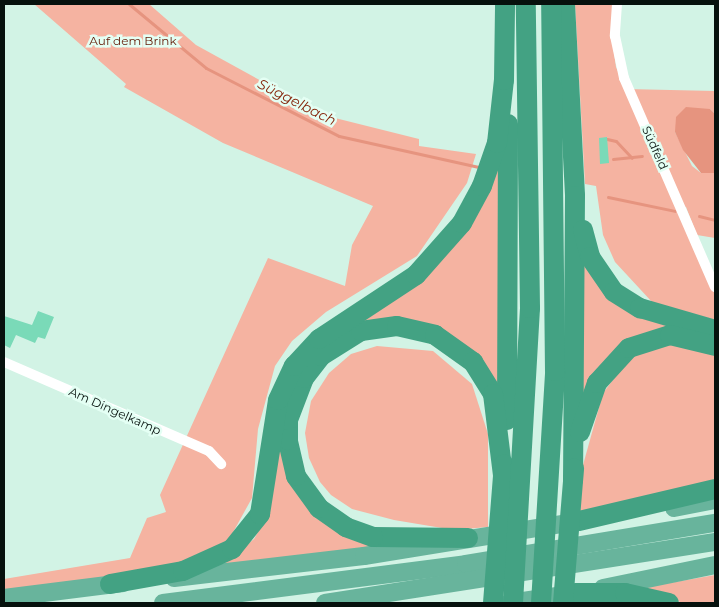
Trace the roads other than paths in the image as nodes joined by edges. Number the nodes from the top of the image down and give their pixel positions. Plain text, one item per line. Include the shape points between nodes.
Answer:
1 (505, 4) edge
2 (526, 4) edge
3 (551, 4) edge
4 (565, 4) edge
5 (617, 4) edge
6 (504, 80) junction
7 (575, 196) junction
8 (715, 287) edge
9 (715, 330) edge
10 (715, 346) edge
11 (4, 362) edge
12 (221, 464) dead end
13 (503, 475) junction
14 (573, 480) junction
15 (715, 489) edge
16 (715, 500) edge
17 (579, 521) junction
18 (715, 523) edge
19 (478, 536) junction
20 (715, 542) edge
21 (715, 565) edge
22 (110, 584) junction
23 (4, 598) edge
24 (569, 598) edge
25 (163, 603) edge
26 (326, 603) edge
27 (493, 603) edge
28 (511, 603) edge
29 (541, 603) edge
30 (669, 603) edge

1 - 6 highway
2 - 28 highway via 530,308
3 - 29 highway via 555,371
4 - 7 highway
5 - 8 street, Südfeld via 615,36 624,78
6 - 13 highway via 510,304
6 - 22 highway via 490,165 474,204 449,242 402,286 319,339 294,366 278,400 266,493 248,532 232,549 204,564
7 - 9 highway via 590,256 614,292 640,308
7 - 14 highway
10 - 14 highway via 670,335 642,342 617,358 588,405
11 - 12 street, Am Dingelkamp via 209,451
13 - 19 highway via 494,394 473,362 436,335 397,326 361,331 321,356 304,378 288,420 288,440 296,476 319,508 346,527 373,537
13 - 27 highway
14 - 24 highway
15 - 17 highway
16 - 17 highway
17 - 19 highway
18 - 25 highway via 486,561
19 - 22 highway via 355,557
20 - 26 highway via 484,581
21 - 24 highway
22 - 23 highway
24 - 28 highway
24 - 30 highway via 625,593

